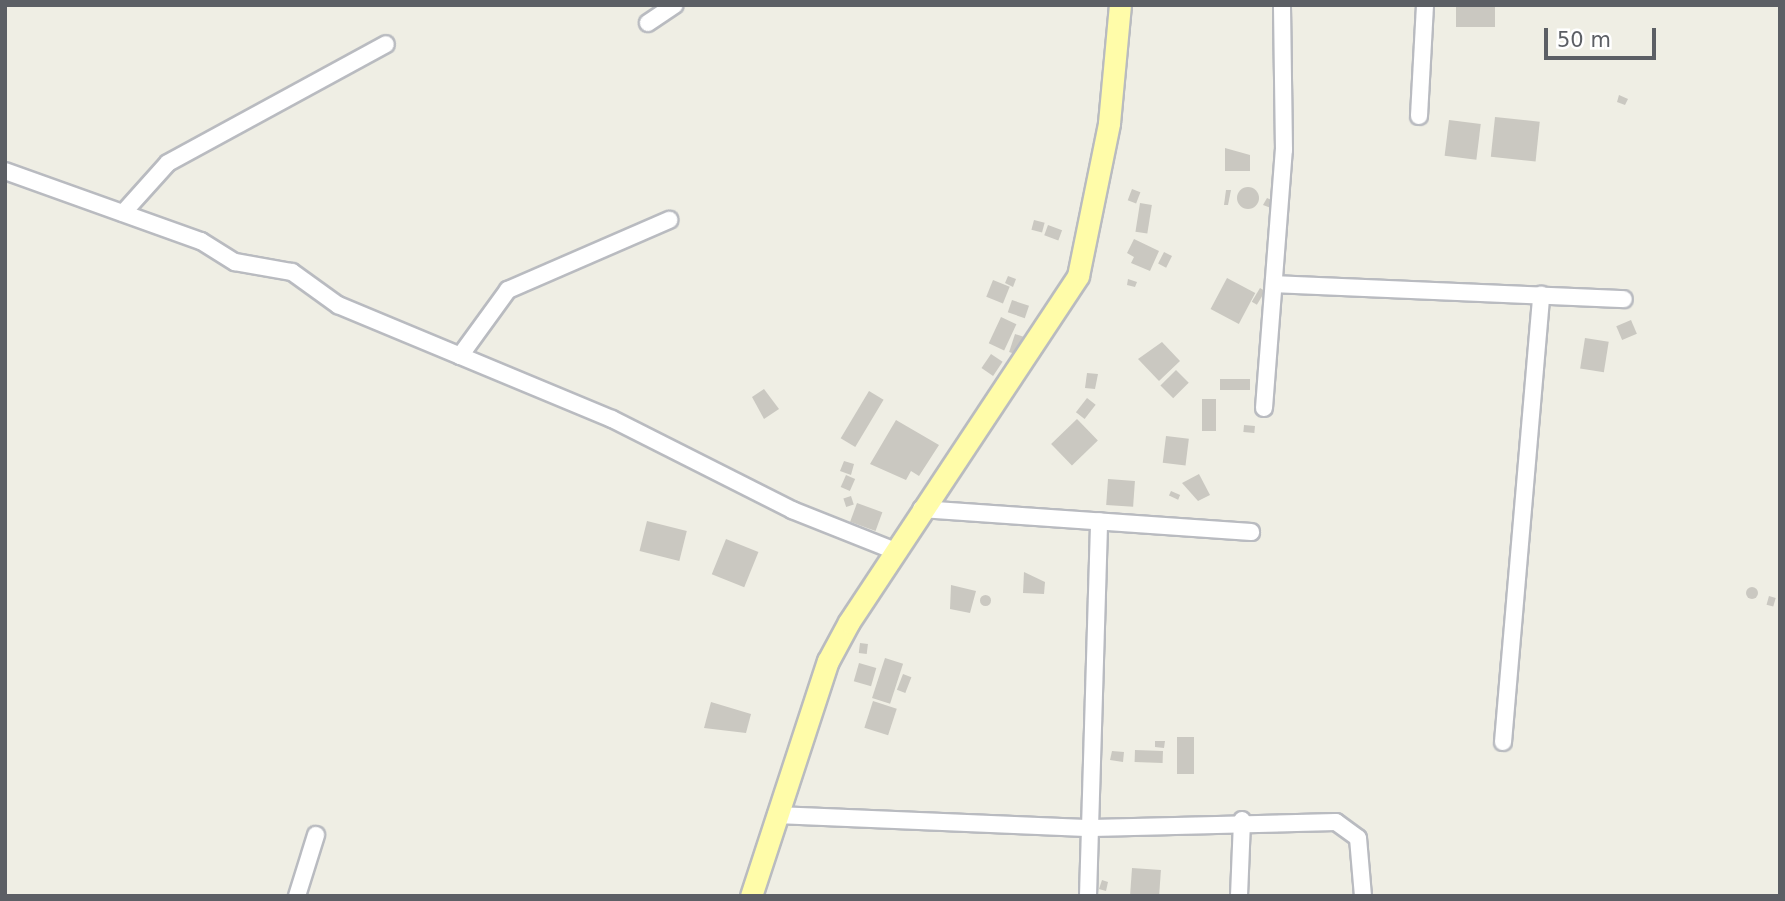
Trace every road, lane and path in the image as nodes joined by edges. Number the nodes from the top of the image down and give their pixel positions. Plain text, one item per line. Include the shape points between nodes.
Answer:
1 (675, 5) edge
2 (1120, 5) edge
3 (1282, 5) edge
4 (1424, 5) edge
5 (648, 23) dead end
6 (386, 44) dead end
7 (1419, 116) dead end
8 (5, 171) edge
9 (123, 213) junction
10 (669, 219) dead end
11 (1274, 284) junction
12 (1541, 295) junction
13 (1624, 299) dead end
14 (460, 356) junction
15 (1264, 408) dead end
16 (921, 509) junction
17 (1099, 521) junction
18 (1251, 532) dead end
19 (895, 551) junction
20 (1503, 742) dead end
21 (775, 815) junction
22 (1242, 820) junction
23 (1092, 828) junction
24 (316, 835) dead end
25 (297, 896) edge
26 (751, 896) edge
27 (1088, 896) edge
28 (1239, 896) edge
29 (1363, 896) edge

1 - 5 street
2 - 16 main road via 1109,122 1079,276
3 - 11 street via 1286,103
4 - 7 street
6 - 9 street via 168,163
8 - 9 street
9 - 14 street via 201,241 235,262 292,272 338,305
10 - 14 street via 508,290
11 - 12 street
11 - 15 street
12 - 13 street
12 - 20 street
14 - 19 street via 612,419 792,510
16 - 17 street
16 - 19 main road
17 - 18 street
17 - 23 street
19 - 21 main road via 828,661
21 - 23 street
21 - 26 main road
22 - 23 street
22 - 28 street
22 - 29 street via 1336,822 1349,828 1363,853
23 - 27 street
24 - 25 street

